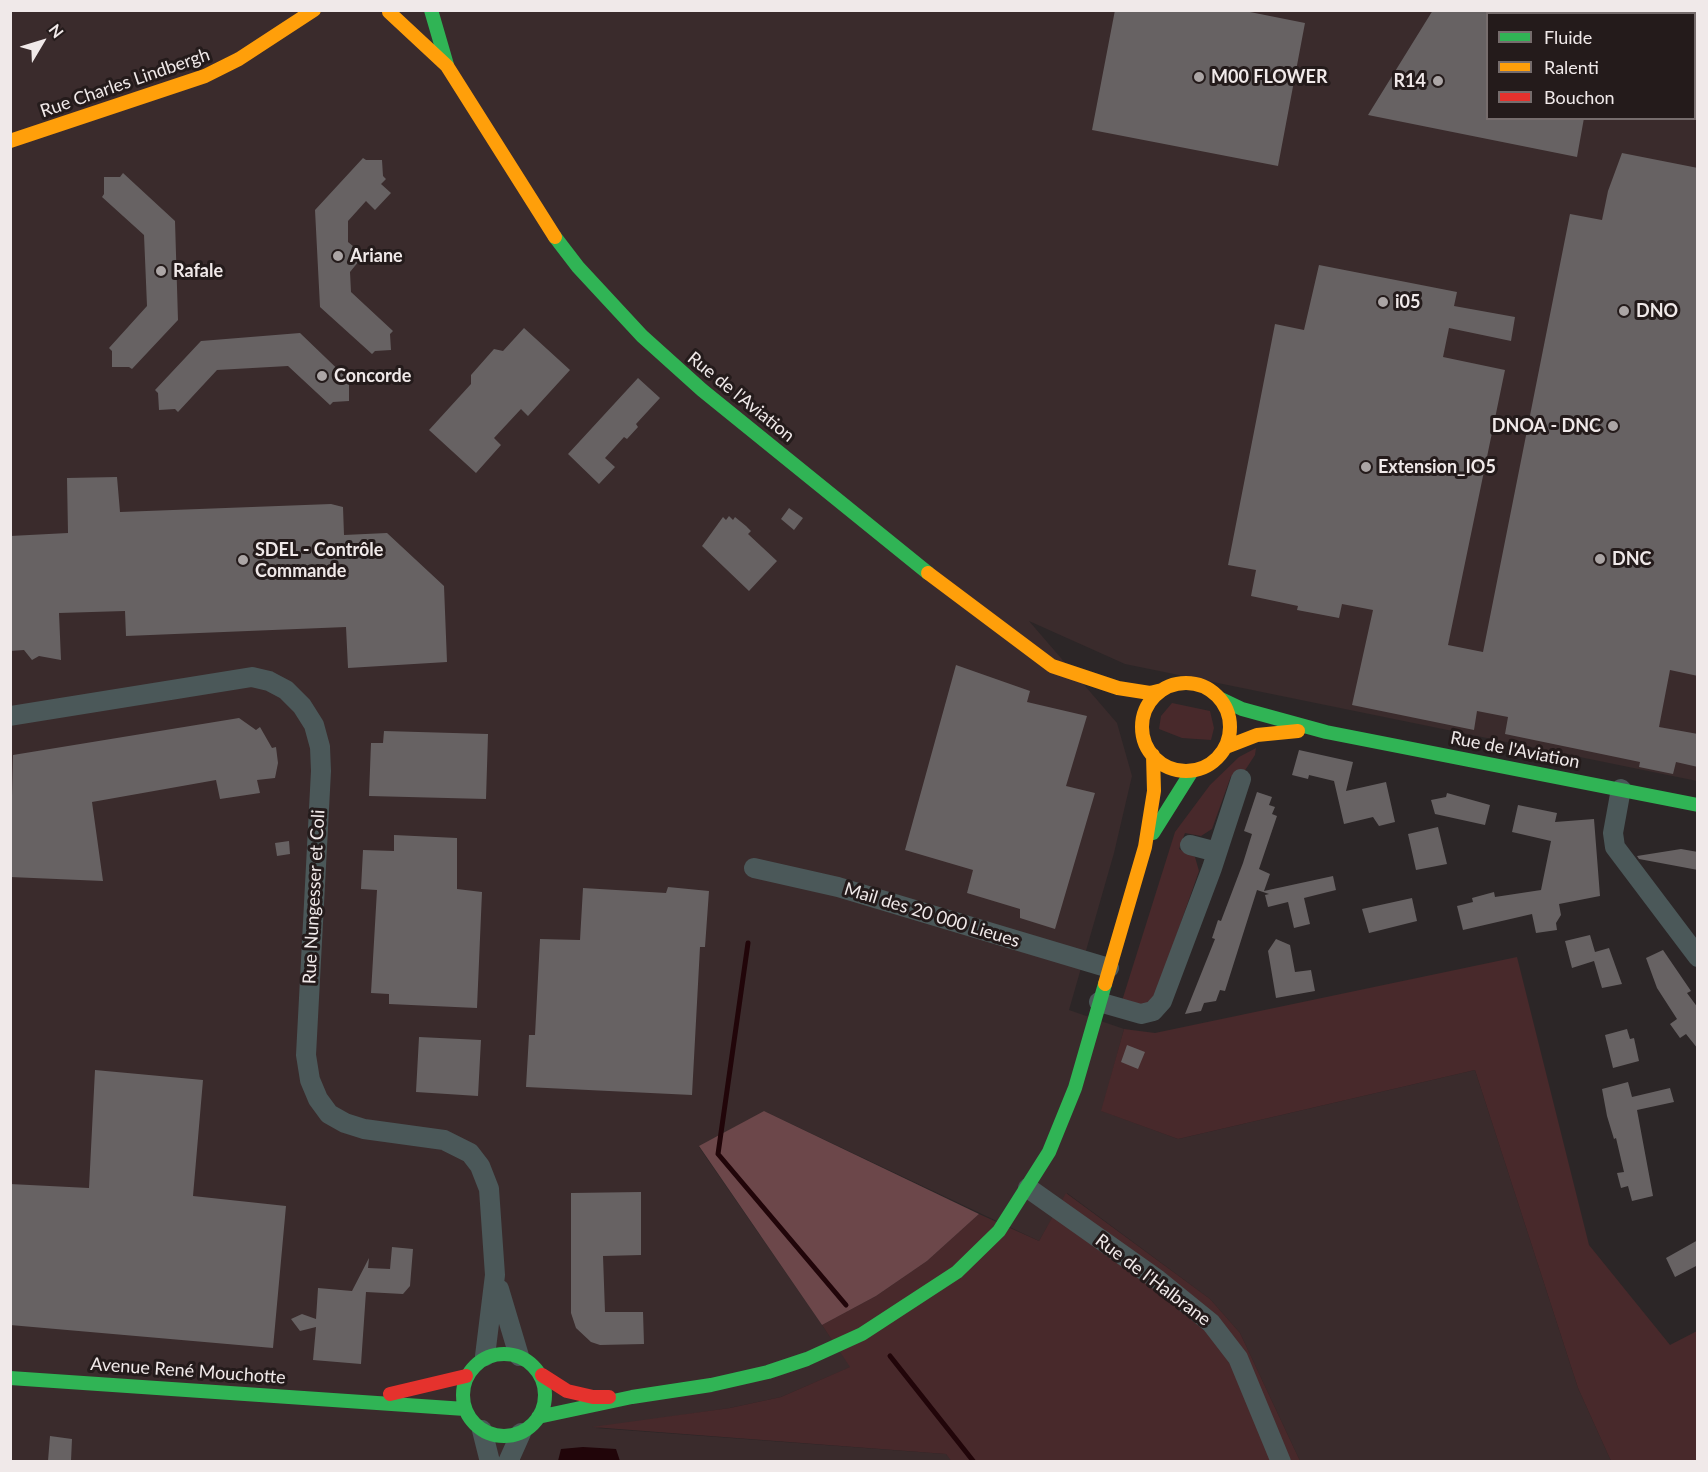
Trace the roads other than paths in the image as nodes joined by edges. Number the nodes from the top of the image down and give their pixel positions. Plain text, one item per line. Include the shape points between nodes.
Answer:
1 (327, 10) edge
2 (431, 10) edge
3 (387, 11) edge
4 (312, 13) edge
5 (411, 14) dead end
6 (447, 66) junction
7 (10, 141) edge
8 (1088, 679) junction
9 (1162, 690) junction
10 (1221, 699) junction
11 (1117, 705) dead end
12 (10, 716) edge
13 (1130, 719) dead end
14 (1326, 732) junction
15 (1144, 736) junction
16 (1226, 747) junction
17 (1153, 755) junction
18 (1192, 771) junction
19 (1241, 779) dead end
20 (1621, 789) junction
21 (1698, 805) edge
22 (1190, 845) dead end
23 (1145, 847) junction
24 (1217, 852) junction
25 (754, 868) dead end
26 (1698, 957) edge
27 (1109, 968) junction
28 (1099, 1002) junction
29 (1028, 1188) junction
30 (495, 1275) junction
31 (485, 1356) junction
32 (519, 1356) junction
33 (466, 1376) junction
34 (542, 1376) junction
35 (10, 1378) edge
36 (632, 1397) junction
37 (363, 1400) junction
38 (465, 1409) junction
39 (538, 1417) junction
40 (482, 1430) junction
41 (521, 1433) junction
42 (490, 1461) edge
43 (508, 1461) edge
44 (1280, 1461) edge

1 - 4 street, Rue Charles Lindbergh
2 - 6 street, Rue de l'Aviation
3 - 5 street
3 - 6 street, Rue de l'Aviation
4 - 7 street, Rue Charles Lindbergh via 205,76
6 - 8 street, Rue de l'Aviation via 554,235 578,267 656,350 970,607 1052,666
8 - 9 street, Rue de l'Aviation via 1150,693
8 - 11 street, Rue de l'Aviation
9 - 10 street via 1191,683 1208,688
9 - 15 street via 1147,707
10 - 14 street, Rue de l'Aviation via 1242,710
10 - 16 street via 1230,722
12 - 30 street, Rue Nungesser et Coli via 252,677 286,690 302,706 314,725 321,771 306,1055 310,1080 329,1114 345,1123 364,1130 444,1140 470,1153 489,1189
13 - 15 street
14 - 16 street, Rue de l'Aviation via 1284,730
14 - 20 street, Rue de l'Aviation
15 - 17 street
16 - 18 street via 1212,763
17 - 18 street via 1170,768
17 - 23 street via 1154,791
18 - 23 street
19 - 24 street
20 - 21 street, Rue de l'Aviation
20 - 26 street via 1613,833 1615,847
22 - 24 street
23 - 27 street
24 - 28 street via 1158,1006 1141,1014
25 - 27 street, Mail des 20 000 Lieues via 838,887
27 - 28 street
28 - 29 street via 1063,1123
29 - 36 street via 999,1231 957,1272 862,1334 768,1372
29 - 44 street, Rue de l'Halbrane via 1158,1280 1211,1323 1238,1358
30 - 31 street, Rue Nungesser et Coli
30 - 32 street, Rue Nungesser et Coli
31 - 32 street
31 - 33 street
32 - 34 street
33 - 37 street, Avenue René Mouchotte
33 - 38 street via 462,1394
34 - 36 street via 579,1394
34 - 39 street via 546,1390
35 - 37 street, Avenue René Mouchotte
36 - 39 street
37 - 38 street, Avenue René Mouchotte
38 - 40 street
39 - 41 street
40 - 41 street via 500,1436
40 - 42 street
41 - 43 street

